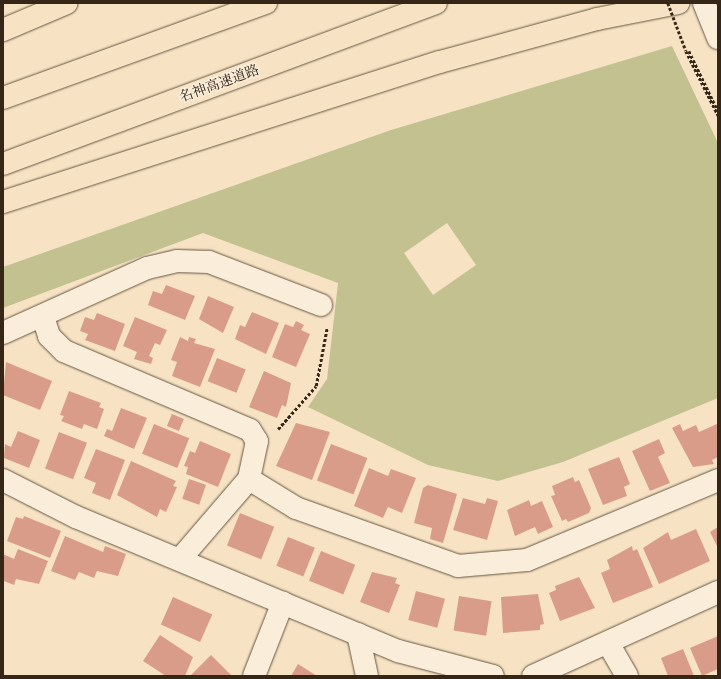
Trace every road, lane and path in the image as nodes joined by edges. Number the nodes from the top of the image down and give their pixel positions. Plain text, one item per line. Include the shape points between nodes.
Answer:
1 (67, 3) edge
2 (266, 3) edge
3 (436, 3) edge
4 (668, 3) edge
5 (678, 3) edge
6 (704, 3) edge
7 (3, 30) edge
8 (716, 34) edge
9 (688, 51) junction
10 (3, 98) edge
11 (718, 111) edge
12 (718, 116) edge
13 (3, 164) edge
14 (3, 202) edge
15 (321, 305) joint
16 (43, 317) junction
17 (3, 333) edge
18 (257, 441) junction
19 (249, 479) junction
20 (718, 480) edge
21 (4, 483) edge
22 (181, 558) junction
23 (718, 592) edge
24 (283, 602) junction
25 (358, 634) junction
26 (608, 643) junction
27 (254, 676) edge
28 (367, 676) edge
29 (493, 676) edge
30 (533, 676) edge
31 (628, 676) edge

1 - 7 highway
2 - 10 highway
3 - 13 highway, 名神高速道路
4 - 9 path, bridge
5 - 14 highway via 597,19 440,62
6 - 8 street
9 - 11 path
9 - 12 path
15 - 16 street via 209,262 177,261 147,268 67,303
15 - 18 path via 328,321 316,386 283,426
16 - 17 street
16 - 18 street via 49,336 64,351 250,430
18 - 19 street
19 - 20 street via 296,508 458,566 527,560
19 - 22 street
21 - 22 street via 76,517
22 - 24 street
23 - 26 street
24 - 25 street
24 - 27 street
25 - 28 street
25 - 29 street via 437,663
26 - 30 street
26 - 31 street

